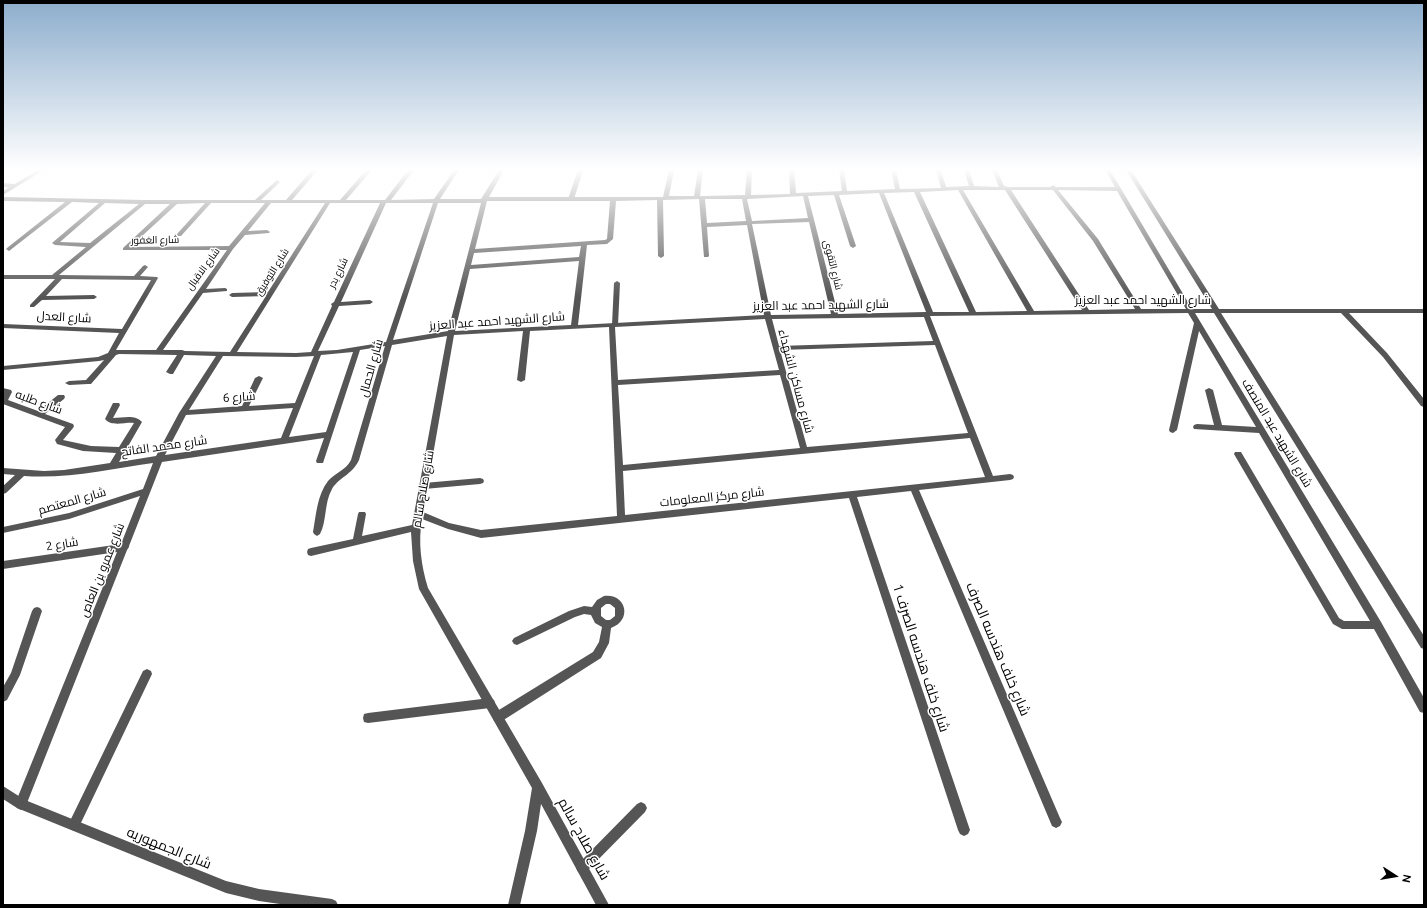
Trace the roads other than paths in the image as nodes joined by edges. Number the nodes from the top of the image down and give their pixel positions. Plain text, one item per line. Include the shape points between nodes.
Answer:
1 (55, 212) edge
2 (91, 212) edge
3 (132, 212) edge
4 (164, 212) edge
5 (200, 212) edge
6 (260, 212) edge
7 (322, 212) edge
8 (380, 212) edge
9 (432, 212) edge
10 (481, 212) edge
11 (612, 212) edge
12 (663, 212) edge
13 (702, 212) edge
14 (748, 212) edge
15 (809, 212) edge
16 (842, 212) edge
17 (889, 212) edge
18 (926, 212) edge
19 (973, 212) edge
20 (1021, 212) edge
21 (1074, 212) edge
22 (1133, 212) edge
23 (1156, 212) edge
24 (811, 220) junction
25 (749, 223) junction
26 (704, 225) junction
27 (267, 232) dead end
28 (243, 233) junction
29 (180, 235) dead end
30 (584, 244) junction
31 (91, 245) junction
32 (854, 246) dead end
33 (231, 248) junction
34 (9, 249) dead end
35 (471, 251) junction
36 (661, 256) dead end
37 (706, 256) dead end
38 (583, 260) junction
39 (145, 267) dead end
40 (467, 267) junction
41 (3, 277) edge
42 (58, 277) junction
43 (136, 277) junction
44 (617, 283) dead end
45 (226, 290) dead end
46 (200, 291) junction
47 (270, 294) junction
48 (232, 295) dead end
49 (40, 298) junction
50 (94, 298) dead end
51 (370, 302) dead end
52 (334, 304) junction
53 (32, 306) dead end
54 (1190, 310) junction
55 (1217, 310) junction
56 (1342, 310) junction
57 (1086, 311) junction
58 (1139, 311) junction
59 (1424, 311) edge
60 (1030, 312) junction
61 (972, 313) junction
62 (928, 314) junction
63 (835, 316) junction
64 (768, 317) junction
65 (1197, 322) junction
66 (613, 325) junction
67 (3, 326) edge
68 (574, 327) junction
69 (527, 329) junction
70 (124, 331) junction
71 (451, 333) junction
72 (389, 343) junction
73 (937, 343) junction
74 (776, 348) junction
75 (357, 349) junction
76 (113, 352) junction
77 (158, 352) junction
78 (182, 352) junction
79 (221, 353) junction
80 (233, 353) junction
81 (315, 354) junction
82 (3, 368) edge
83 (170, 372) dead end
84 (783, 372) junction
85 (259, 378) dead end
86 (521, 380) dead end
87 (69, 383) dead end
88 (615, 383) junction
89 (3, 390) edge
90 (1209, 390) dead end
91 (61, 397) dead end
92 (1424, 404) edge
93 (116, 405) dead end
94 (297, 405) junction
95 (244, 409) junction
96 (183, 413) junction
97 (39, 415) junction
98 (1197, 427) dead end
99 (1219, 428) junction
100 (1173, 430) dead end
101 (1261, 430) junction
102 (329, 434) junction
103 (972, 434) junction
104 (284, 440) junction
105 (122, 450) junction
106 (804, 450) junction
107 (1238, 454) dead end
108 (159, 459) junction
109 (320, 461) dead end
110 (113, 466) junction
111 (619, 468) junction
112 (3, 471) edge
113 (21, 474) junction
114 (1010, 477) dead end
115 (990, 479) junction
116 (480, 481) dead end
117 (424, 486) junction
118 (914, 488) junction
119 (3, 491) edge
120 (146, 491) junction
121 (852, 494) junction
122 (362, 514) dead end
123 (419, 514) junction
124 (622, 519) junction
125 (417, 526) junction
126 (3, 530) edge
127 (317, 532) dead end
128 (357, 541) junction
129 (125, 547) junction
130 (311, 552) dead end
131 (3, 566) edge
132 (37, 611) dead end
133 (595, 612) junction
134 (607, 624) junction
135 (1378, 625) junction
136 (517, 641) dead end
137 (1424, 645) edge
138 (147, 674) dead end
139 (3, 697) edge
140 (490, 703) junction
141 (1424, 708) edge
142 (498, 717) junction
143 (368, 718) dead end
144 (538, 787) junction
145 (3, 792) edge
146 (21, 804) junction
147 (641, 808) dead end
148 (1056, 822) dead end
149 (74, 825) junction
150 (964, 830) dead end
151 (582, 868) junction
152 (332, 905) edge
153 (514, 905) edge
154 (603, 905) edge

1 - 34 street
2 - 31 street via 55,243
3 - 31 street
4 - 33 street, شارع الغفور via 125,249
5 - 29 street
6 - 28 street, شارع الاقبال
7 - 47 street, شارع التوفيق
8 - 52 street, شارع بدر
9 - 72 street, شارع الحمال
10 - 35 street, شارع صلاح سالم
11 - 30 street via 609,240 605,243
12 - 36 street
13 - 26 street
14 - 25 street, شارع مساكن الشهداء
15 - 24 street, شارع التقوى
16 - 32 street
17 - 62 street
18 - 61 street
19 - 60 street
20 - 57 street
21 - 58 street via 1096,240
22 - 54 street, شارع الشهيد عبد المنصف
23 - 55 street, شارع الشهيد عبد المنصف
24 - 25 street
24 - 63 street, شارع التقوى
25 - 26 street
25 - 64 street, شارع مساكن الشهداء
26 - 37 street
27 - 28 street
28 - 33 street, شارع الاقبال
30 - 35 street
30 - 38 street
31 - 42 street
33 - 46 street, شارع الاقبال
35 - 40 street, شارع صلاح سالم
38 - 40 street
38 - 68 street
39 - 43 street
40 - 71 street, شارع صلاح سالم
41 - 42 street
42 - 43 street
42 - 49 street
43 - 70 street via 155,278
44 - 66 street
45 - 46 street
46 - 77 street, شارع الاقبال
47 - 48 street
47 - 80 street, شارع التوفيق
49 - 50 street
49 - 53 street
51 - 52 street
52 - 81 street, شارع بدر
54 - 55 street, شارع الشهيد احمد عبد العزيز
54 - 58 street, شارع الشهيد احمد عبد العزيز
54 - 65 street, شارع الشهيد عبد المنصف
55 - 56 street, شارع الشهيد احمد عبد العزيز
55 - 137 street, شارع الشهيد عبد المنصف
56 - 59 street, شارع الشهيد احمد عبد العزيز
56 - 92 street via 1384,355
57 - 58 street, شارع الشهيد احمد عبد العزيز
57 - 60 street, شارع الشهيد احمد عبد العزيز
60 - 61 street, شارع الشهيد احمد عبد العزيز
61 - 62 street, شارع الشهيد احمد عبد العزيز
62 - 63 street, شارع الشهيد احمد عبد العزيز
62 - 73 street
63 - 64 street, شارع الشهيد احمد عبد العزيز
64 - 66 street, شارع الشهيد احمد عبد العزيز
64 - 74 street, شارع مساكن الشهداء
65 - 100 street
65 - 101 street, شارع الشهيد عبد المنصف
66 - 68 street, شارع الشهيد احمد عبد العزيز
66 - 88 street
67 - 70 street, شارع العدل
68 - 69 street, شارع الشهيد احمد عبد العزيز
69 - 71 street, شارع الشهيد احمد عبد العزيز
69 - 86 street
70 - 76 street
71 - 72 street, شارع الشهيد احمد عبد العزيز
71 - 117 street, شارع صلاح سالم
72 - 75 street, شارع الشهيد احمد عبد العزيز
72 - 127 street, شارع الحمال via 355,460 350,470 327,490
73 - 74 street
73 - 103 street
74 - 84 street, شارع مساكن الشهداء
75 - 81 street, شارع الشهيد احمد عبد العزيز
75 - 102 street
76 - 77 street, شارع الشهيد احمد عبد العزيز
76 - 82 street, شارع الشهيد احمد عبد العزيز via 99,359
76 - 87 street via 88,382
77 - 78 street, شارع الشهيد احمد عبد العزيز
78 - 79 street, شارع الشهيد احمد عبد العزيز
78 - 83 street
79 - 80 street, شارع الشهيد احمد عبد العزيز
79 - 96 street, شارع عمرو بن العاص
80 - 81 street, شارع الشهيد احمد عبد العزيز
81 - 94 street, شارع بدر
84 - 88 street
84 - 106 street, شارع مساكن الشهداء
85 - 95 street
88 - 111 street
89 - 97 street, شارع طلبه via 8,392 5,402
90 - 99 street
91 - 97 street
93 - 105 street via 110,420 138,422
94 - 95 street, شارع 6
94 - 104 street, شارع بدر
95 - 96 street, شارع 6
96 - 108 street, شارع عمرو بن العاص
97 - 105 street, شارع طلبه via 70,426 60,442 98,451
98 - 99 street
99 - 101 street
101 - 135 street, شارع الشهيد عبد المنصف
102 - 104 street, شارع محمد الفاتح
102 - 109 street
103 - 106 street
103 - 115 street
104 - 108 street, شارع محمد الفاتح
105 - 110 street
106 - 111 street
107 - 135 street via 1336,621 1345,625
108 - 110 street, شارع محمد الفاتح
108 - 120 street, شارع عمرو بن العاص
110 - 113 street, شارع محمد الفاتح via 51,474
111 - 124 street
112 - 113 street, شارع محمد الفاتح
113 - 119 street
114 - 115 street, شارع مركز المعلومات
115 - 118 street, شارع مركز المعلومات
116 - 117 street
117 - 123 street, شارع صلاح سالم
118 - 121 street, شارع مركز المعلومات
118 - 148 street, شارع خلف هندسه الصرف
120 - 126 street, شارع المعتصم via 70,516
120 - 129 street, شارع عمرو بن العاص
121 - 124 street, شارع مركز المعلومات
121 - 150 street, شارع خلف هندسه الصرف 1
122 - 128 street
123 - 124 street, شارع مركز المعلومات via 448,526 481,534
123 - 125 street, شارع صلاح سالم
125 - 128 street
125 - 140 street, شارع صلاح سالم via 415,552 424,589
128 - 130 street
129 - 131 street, شارع 2
129 - 146 street, شارع عمرو بن العاص
132 - 139 street via 15,675
133 - 134 street via 596,618
133 - 134 street via 600,604 606,601 616,602 620,606 621,615 618,620
133 - 136 street via 584,610 572,614
134 - 142 street via 604,643 597,655
135 - 141 street, شارع الشهيد عبد المنصف
138 - 149 street
140 - 142 street, شارع صلاح سالم
140 - 143 street
142 - 144 street, شارع صلاح سالم
144 - 151 street, شارع صلاح سالم
144 - 153 street via 530,838
145 - 146 street, شارع الجمهوريه
146 - 149 street, شارع الجمهوريه
147 - 151 street
149 - 152 street, شارع الجمهوريه via 226,887 259,895
151 - 154 street, شارع صلاح سالم

